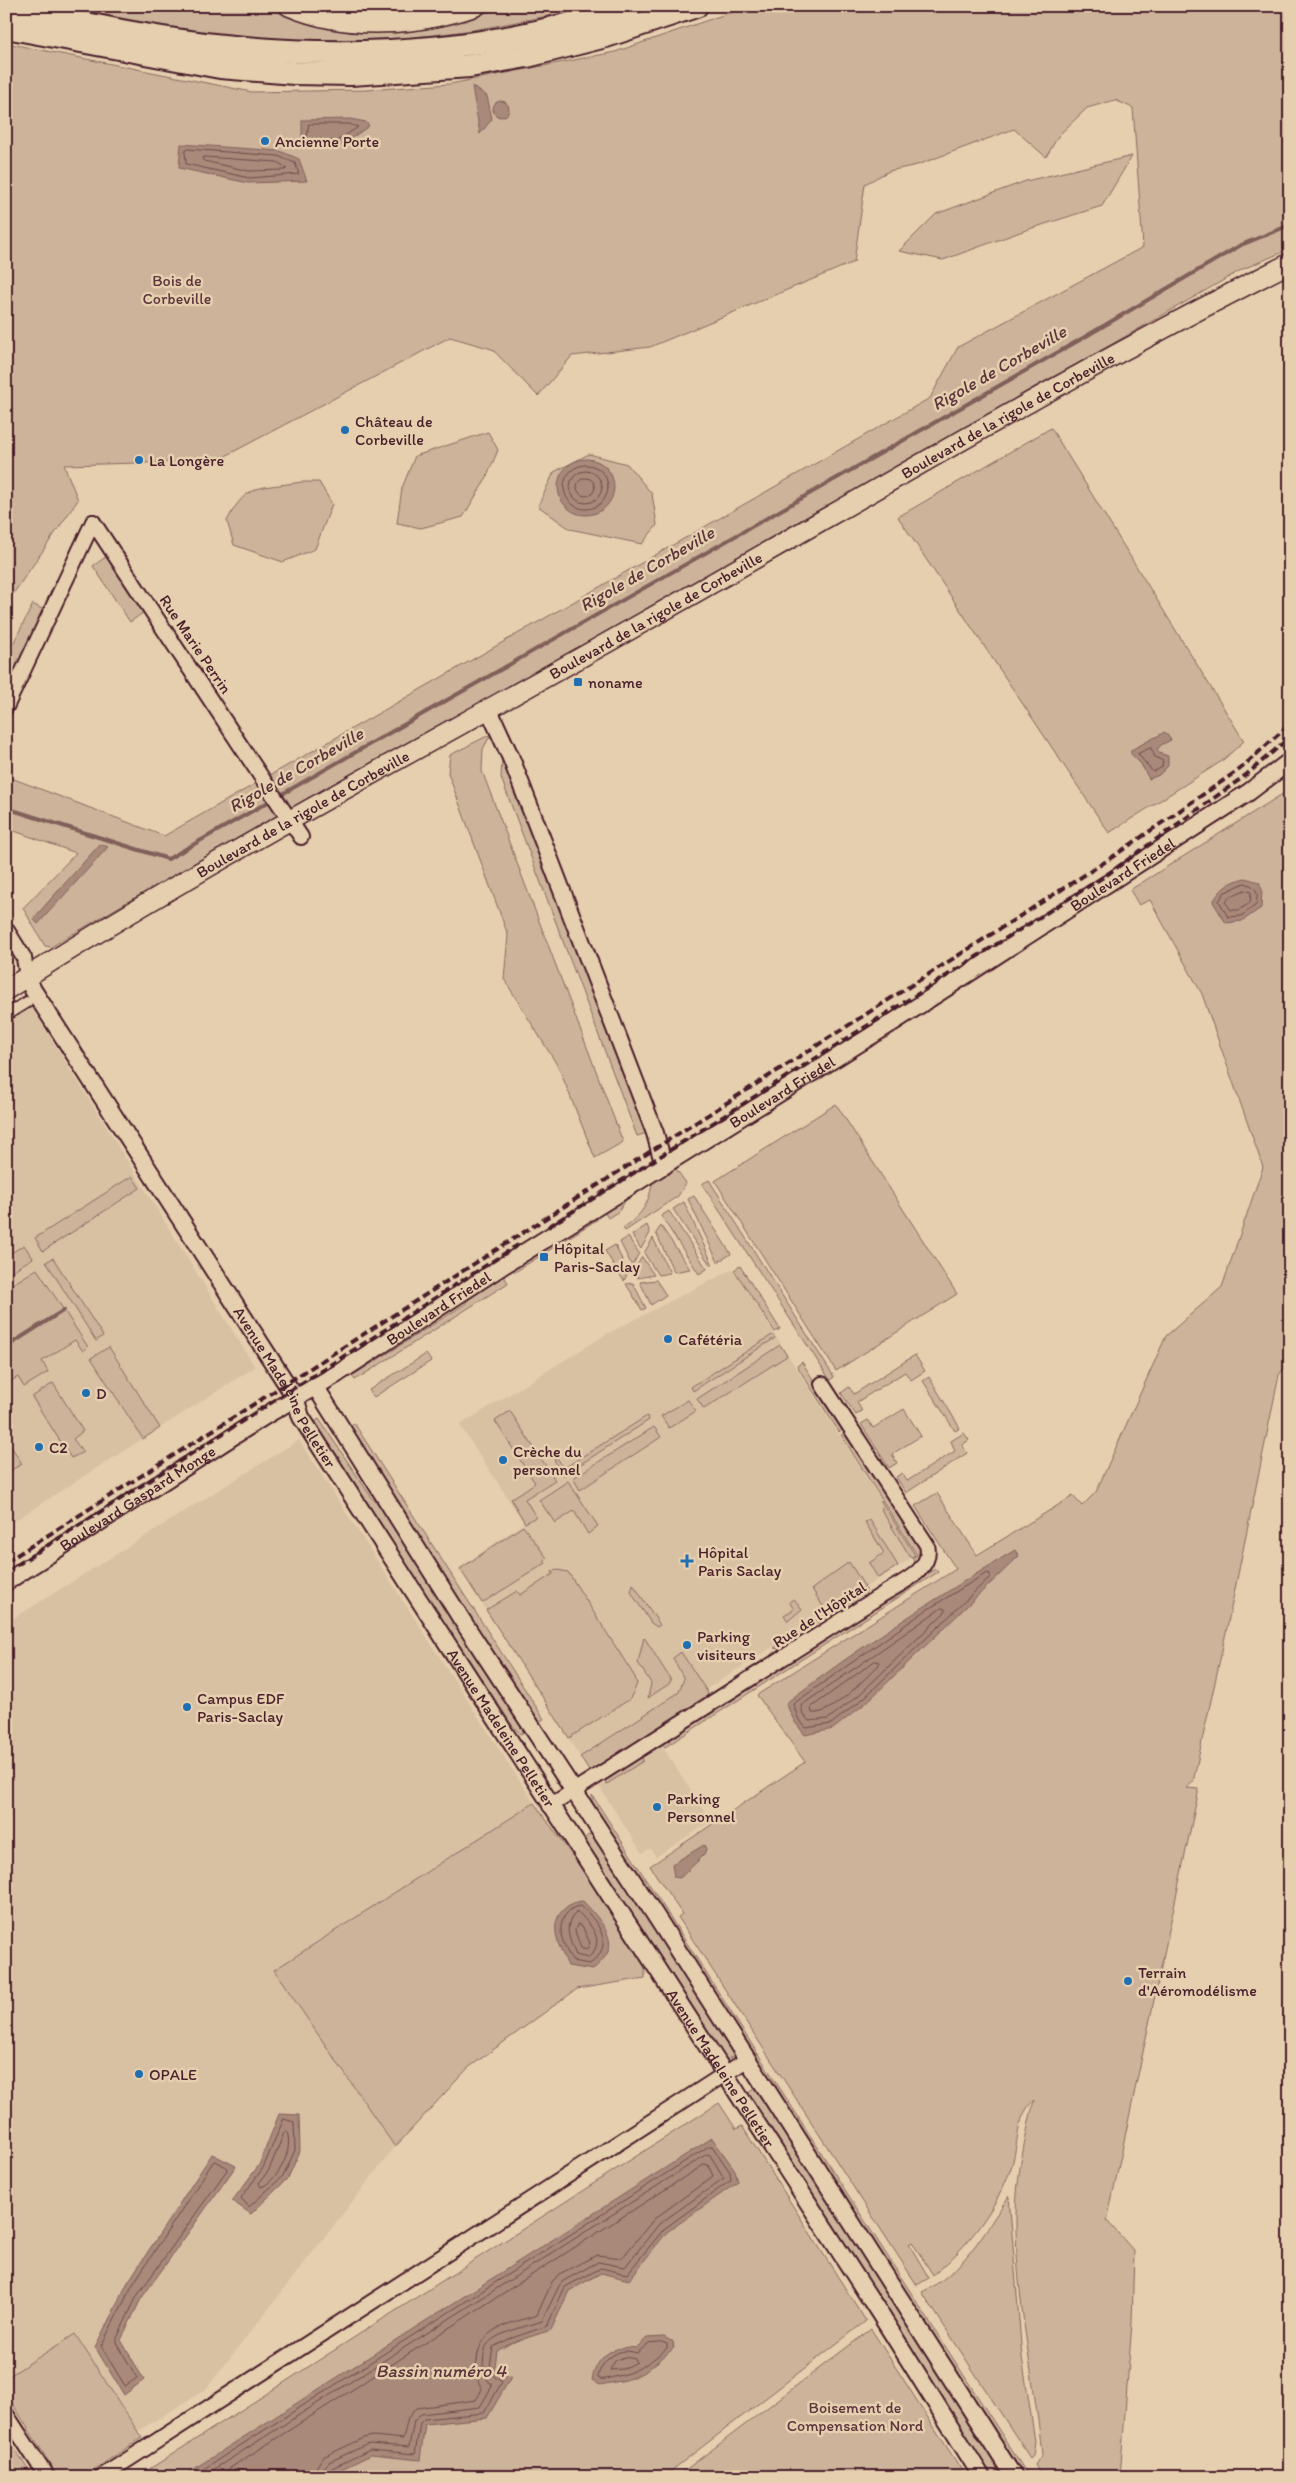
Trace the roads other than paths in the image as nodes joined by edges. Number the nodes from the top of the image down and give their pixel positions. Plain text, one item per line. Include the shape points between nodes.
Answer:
1 (290, 6) edge
2 (476, 6) edge
3 (630, 6) edge
4 (696, 6) edge
5 (6, 8) edge
6 (6, 27) edge
7 (1290, 262) edge
8 (6, 707) edge
9 (489, 710) junction
10 (1290, 761) edge
11 (286, 812) junction
12 (301, 837) dead end
13 (6, 929) edge
14 (27, 977) junction
15 (6, 990) edge
16 (27, 1002) dead end
17 (6, 1015) edge
18 (664, 1166) junction
19 (822, 1384) dead end
20 (315, 1386) junction
21 (295, 1397) junction
22 (268, 1414) joint
23 (6, 1582) edge
24 (576, 1791) junction
25 (550, 1806) junction
26 (748, 2058) junction
27 (724, 2073) junction
28 (6, 2414) edge
29 (47, 2477) edge
30 (101, 2477) edge
31 (982, 2477) edge
32 (1014, 2477) edge

1 - 2 main road via 342,20 387,23 436,18
3 - 5 highway via 603,16 520,36 455,46 350,52 300,52 212,45
4 - 6 highway via 606,36 527,56 470,66 351,74 220,67
7 - 9 main road, Boulevard de la rigole de Corbeville via 1138,342
8 - 11 street, Rue Marie Perrin via 93,522
9 - 11 main road, Boulevard de la rigole de Corbeville
9 - 18 street via 522,786 655,1133
10 - 18 street, Boulevard Friedel via 1249,792
11 - 12 street, Rue Marie Perrin
11 - 14 main road, Boulevard de la rigole de Corbeville
13 - 14 street via 24,958
14 - 15 main road, Boulevard de la rigole de Corbeville
14 - 21 street, Avenue Madeleine Pelletier
16 - 17 street
18 - 20 street, Boulevard Friedel
19 - 24 street, Rue de l'Hôpital via 927,1545 930,1554 926,1562 915,1574
20 - 21 street, Boulevard Friedel
20 - 24 street, Avenue Madeleine Pelletier via 462,1620
21 - 22 street, Boulevard Friedel
21 - 25 street, Avenue Madeleine Pelletier via 300,1417
22 - 23 street, Boulevard Gaspard Monge
24 - 25 street, Rue de l'Hôpital
24 - 26 street, Avenue Madeleine Pelletier
25 - 27 street, Avenue Madeleine Pelletier
26 - 27 street
26 - 32 street, Avenue Madeleine Pelletier
27 - 30 street
27 - 31 street, Avenue Madeleine Pelletier
28 - 29 street

